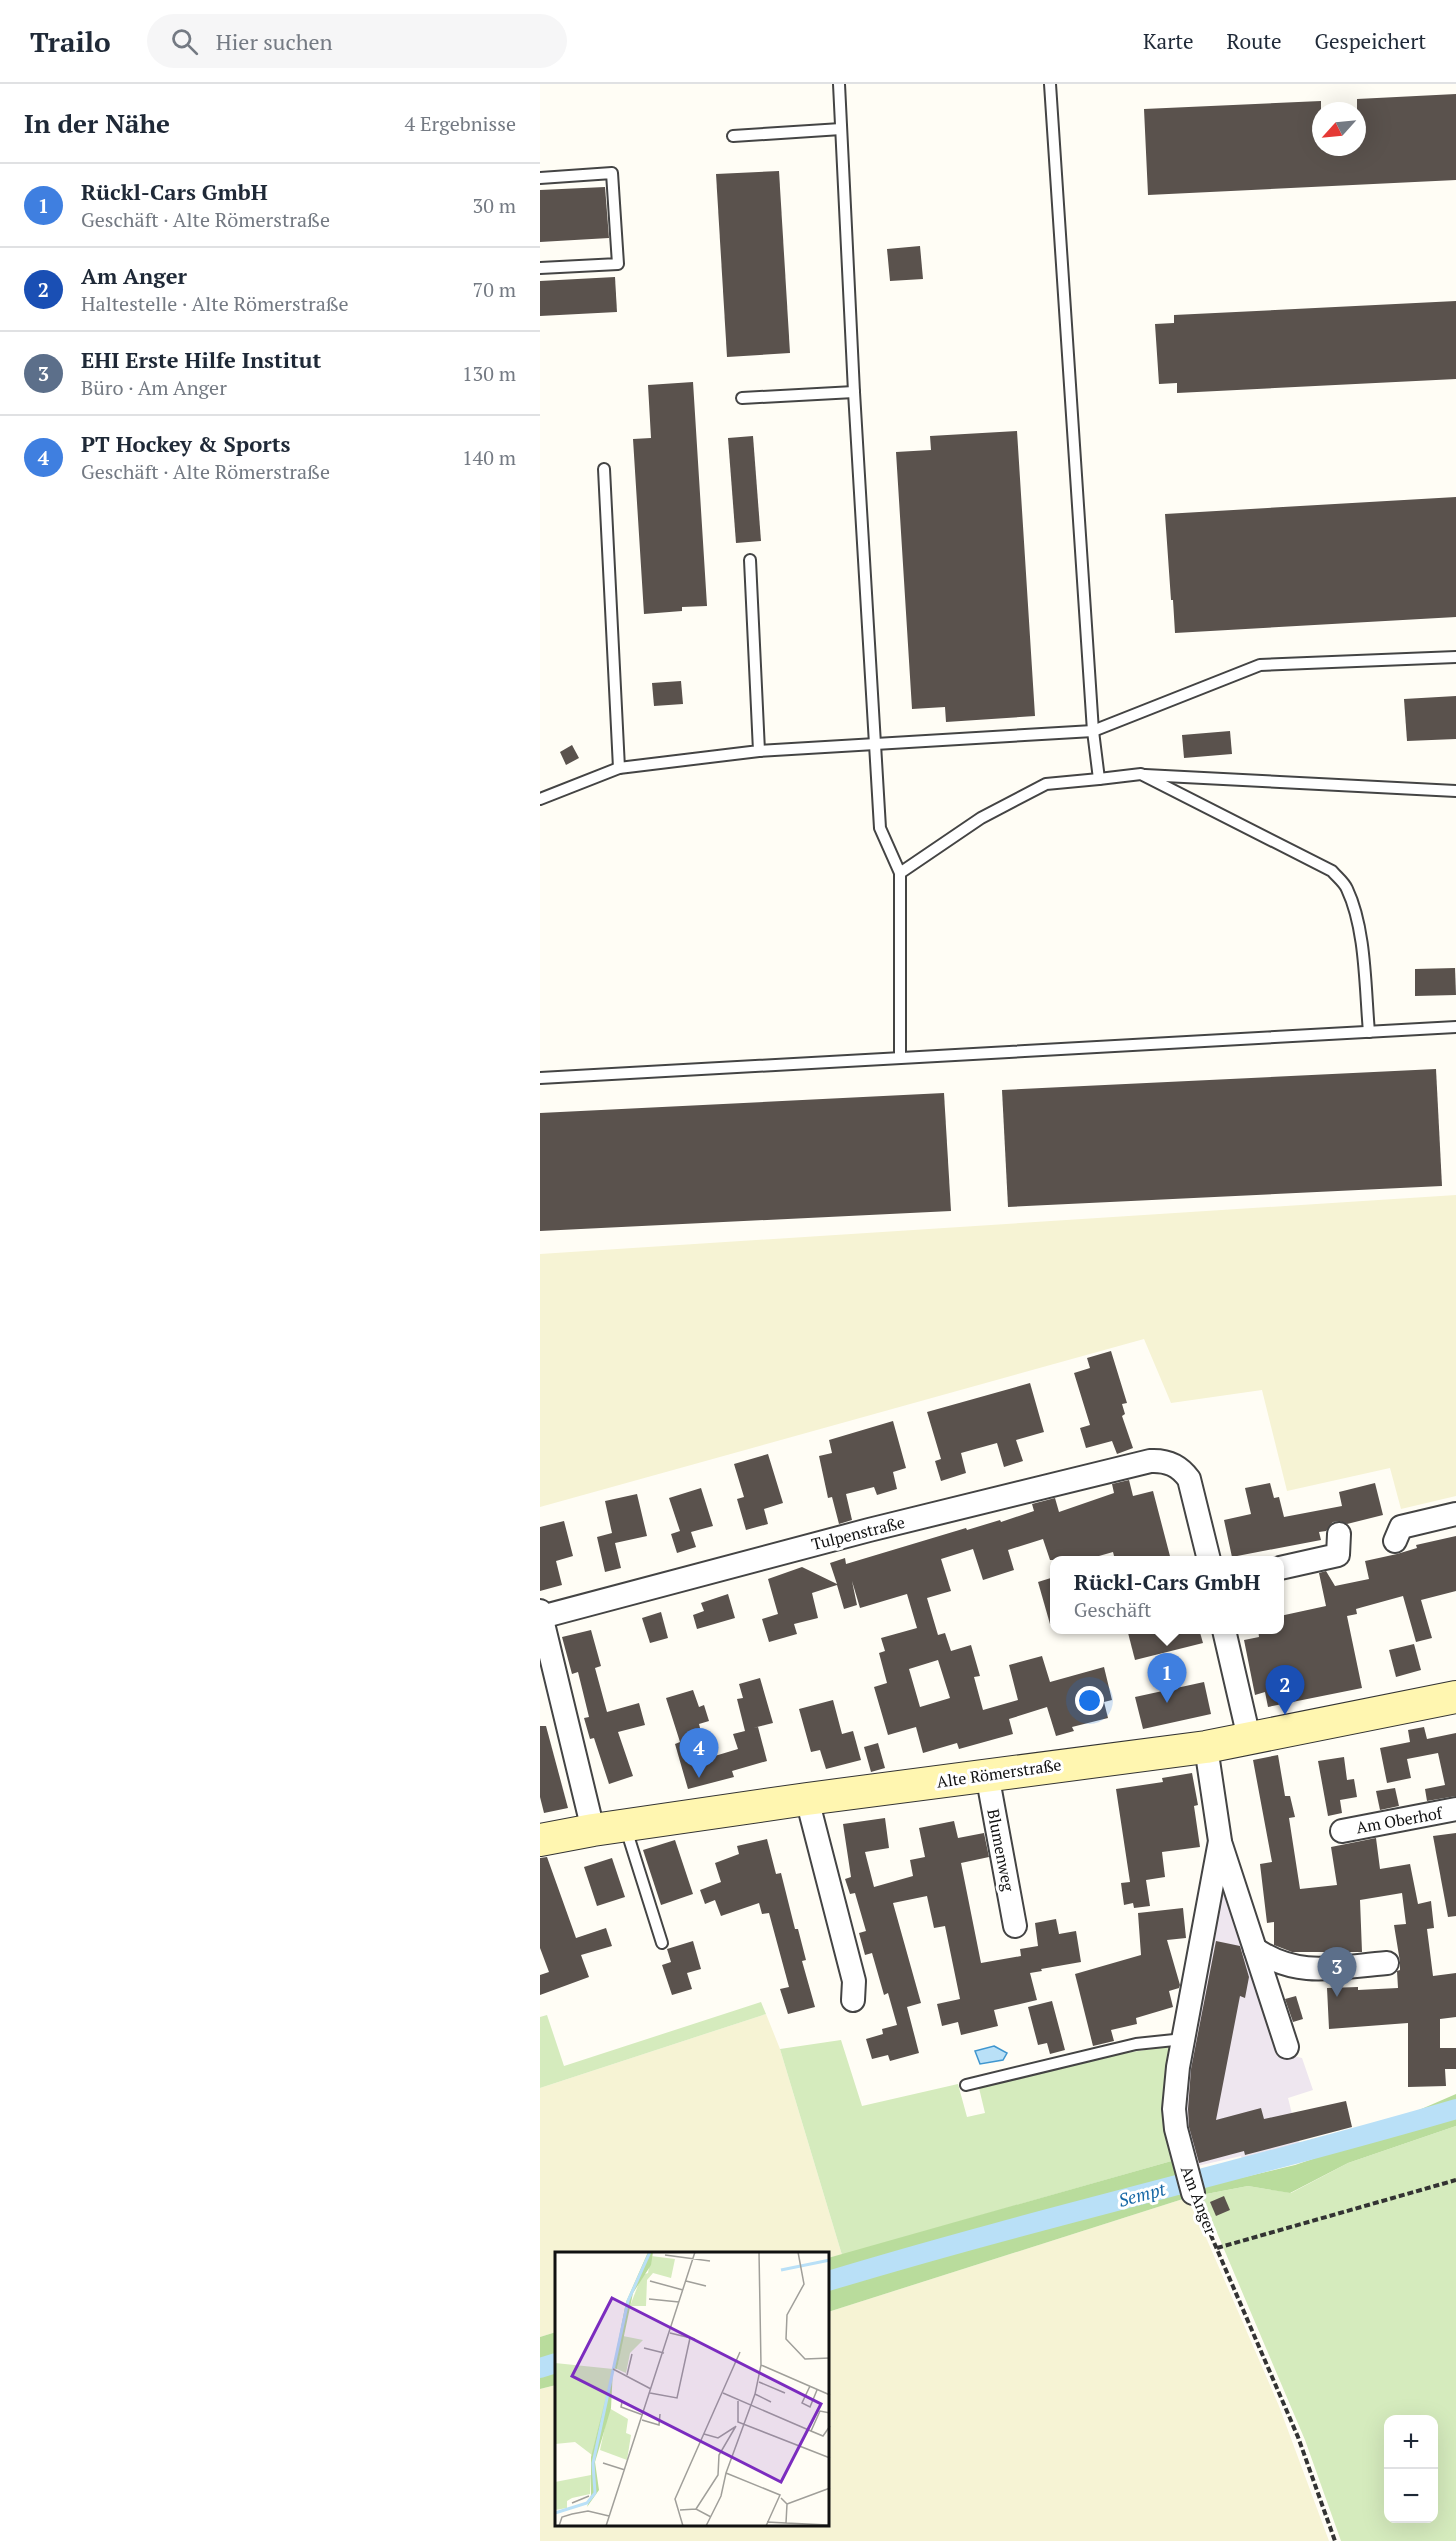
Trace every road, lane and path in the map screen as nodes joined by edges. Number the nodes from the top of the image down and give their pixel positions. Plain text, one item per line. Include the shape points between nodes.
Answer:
1 (839, 84) edge
2 (1050, 84) edge
3 (841, 129) junction
4 (733, 136) dead end
5 (540, 178) edge
6 (540, 268) edge
7 (854, 392) junction
8 (742, 398) dead end
9 (604, 469) dead end
10 (750, 560) dead end
11 (1456, 657) edge
12 (1093, 730) junction
13 (876, 744) junction
14 (759, 751) junction
15 (619, 768) junction
16 (1141, 774) junction
17 (1099, 779) junction
18 (1456, 791) edge
19 (540, 799) edge
20 (900, 873) junction
21 (1456, 1028) edge
22 (1369, 1032) junction
23 (900, 1057) junction
24 (540, 1078) edge
25 (1456, 1514) edge
26 (1339, 1534) dead end
27 (1395, 1540) dead end
28 (1208, 1556) edge
29 (1284, 1567) edge
30 (541, 1614) edge
31 (1225, 1634) edge
32 (1456, 1697) edge
33 (1249, 1738) junction
34 (1206, 1747) junction
35 (987, 1774) junction
36 (807, 1799) junction
37 (1456, 1809) edge
38 (625, 1825) junction
39 (593, 1830) junction
40 (1342, 1831) dead end
41 (540, 1840) edge
42 (1220, 1841) junction
43 (1015, 1926) dead end
44 (662, 1943) dead end
45 (1255, 1949) junction
46 (1387, 1963) dead end
47 (853, 2000) dead end
48 (1184, 2039) junction
49 (1287, 2047) dead end
50 (966, 2085) dead end
51 (1456, 2180) edge
52 (1193, 2193) joint
53 (1217, 2248) junction
54 (1335, 2541) edge

1 - 3 lane
2 - 12 lane
3 - 4 lane
3 - 7 lane
5 - 6 lane via 612,173 618,264
7 - 8 lane
7 - 13 lane
9 - 15 lane
10 - 14 lane
11 - 12 lane via 1260,665
12 - 13 lane
12 - 17 lane
13 - 14 lane
13 - 20 lane via 880,828
14 - 15 lane
15 - 19 lane
16 - 17 lane
16 - 18 lane
16 - 22 lane via 1332,871 1346,886 1360,939
17 - 20 lane via 1046,784 981,818
20 - 23 lane
21 - 22 lane
22 - 23 lane
23 - 24 lane
25 - 27 street via 1401,1527
26 - 29 street via 1338,1555
28 - 30 street, Tulpenstraße via 1192,1487 1184,1471 1168,1462 1150,1461
30 - 39 street, Tulpenstraße
31 - 33 street
32 - 33 main road, Alte Römerstraße
33 - 34 main road, Alte Römerstraße
34 - 35 main road, Alte Römerstraße
34 - 42 street, Am Anger
35 - 36 main road, Alte Römerstraße
35 - 43 street, Blumenweg
36 - 38 main road, Alte Römerstraße
36 - 47 street via 854,1981
37 - 40 street, Am Oberhof
38 - 39 main road, Alte Römerstraße
38 - 44 lane
39 - 41 main road, Alte Römerstraße
42 - 45 street, Am Anger
42 - 48 street, Am Anger
45 - 46 street via 1271,1960 1304,1969
45 - 49 street, Am Anger
48 - 50 lane via 1136,2044
48 - 52 street, Am Anger via 1174,2109
51 - 53 path
52 - 53 path, Am Anger
53 - 54 path, Am Anger via 1298,2438

